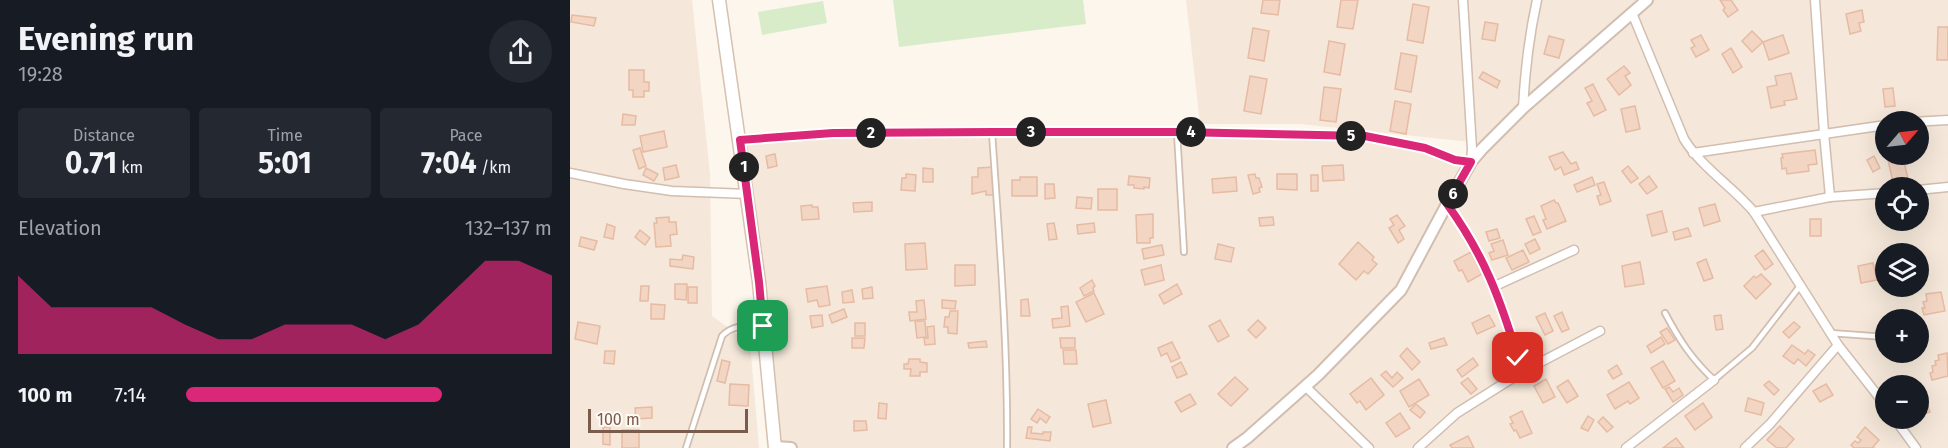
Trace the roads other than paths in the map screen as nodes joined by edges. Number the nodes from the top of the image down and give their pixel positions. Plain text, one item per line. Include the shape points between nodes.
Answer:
1 (719, 0) edge
2 (1463, 0) edge
3 (1537, 0) edge
4 (1647, 0) edge
5 (1815, 0) edge
6 (1632, 13) junction
7 (1522, 108) junction
8 (1948, 120) edge
9 (1929, 121) edge
10 (1875, 126) edge
11 (992, 132) junction
12 (1177, 132) junction
13 (1824, 133) junction
14 (740, 140) junction
15 (1693, 153) junction
16 (1471, 162) junction
17 (570, 173) edge
18 (1948, 188) edge
19 (1929, 189) edge
20 (748, 194) junction
21 (1875, 194) edge
22 (1830, 198) junction
23 (1447, 204) junction
24 (1754, 212) junction
25 (1574, 250) dead end
26 (1184, 252) dead end
27 (1495, 286) junction
28 (1800, 286) junction
29 (1665, 313) dead end
30 (763, 326) junction
31 (1600, 331) dead end
32 (1830, 333) junction
33 (1875, 336) edge
34 (1838, 345) junction
35 (1522, 372) junction
36 (1714, 380) junction
37 (1305, 386) junction
38 (1875, 392) edge
39 (1902, 429) edge
40 (686, 448) edge
41 (776, 448) edge
42 (791, 448) edge
43 (1007, 448) edge
44 (1233, 448) edge
45 (1370, 448) edge
46 (1418, 448) edge
47 (1626, 448) edge
48 (1745, 448) edge
49 (1916, 448) edge

1 - 14 main road
2 - 16 street
3 - 7 street via 1524,71
4 - 6 street
5 - 13 street
6 - 7 street
6 - 15 street via 1683,139
7 - 16 street
8 - 9 street
10 - 13 street
11 - 12 street
11 - 14 street via 833,133
11 - 43 lane
12 - 16 street via 1365,136
12 - 26 lane
13 - 15 street
13 - 22 street
14 - 20 main road
15 - 24 street
16 - 23 street
17 - 20 street via 672,191
18 - 19 street
20 - 30 main road
21 - 22 street
22 - 24 street
23 - 27 street
23 - 37 street via 1401,290
24 - 28 street
25 - 27 street
27 - 35 street
28 - 32 street
28 - 36 lane via 1752,348
29 - 36 lane via 1692,357
30 - 40 lane via 738,326 722,336
30 - 41 main road
31 - 35 street
32 - 33 lane
32 - 34 street
34 - 38 street
34 - 48 street
35 - 46 street via 1457,413
36 - 47 street
37 - 44 street
37 - 45 street
39 - 49 street
41 - 42 street

